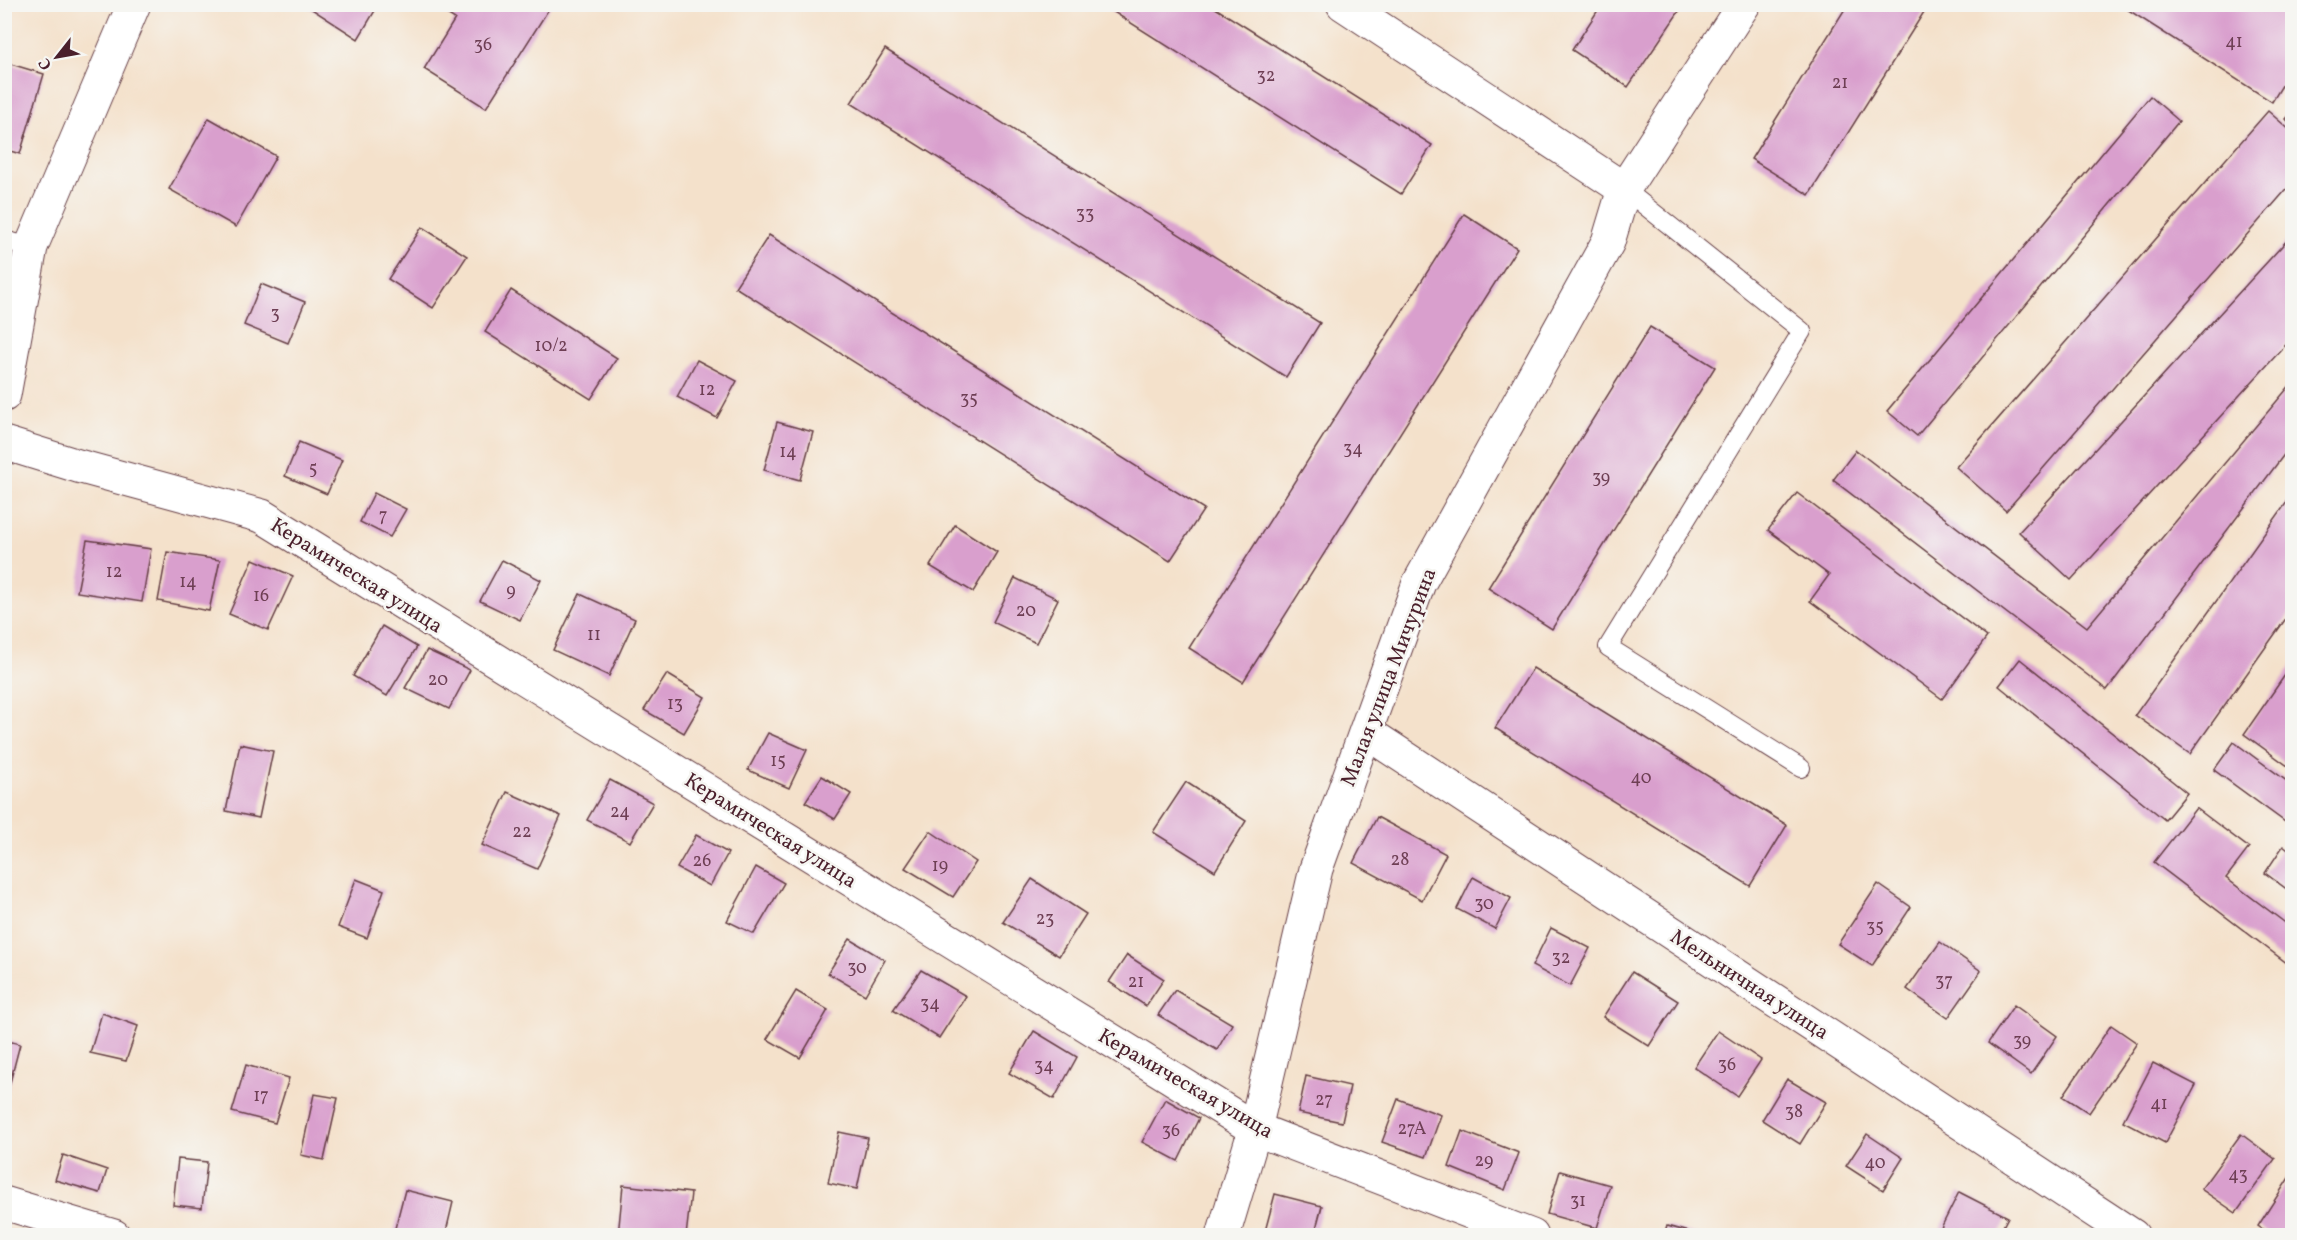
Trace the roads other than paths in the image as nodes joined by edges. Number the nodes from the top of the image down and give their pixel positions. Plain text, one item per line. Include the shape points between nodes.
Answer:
1 (134, 4) edge
2 (1343, 4) edge
3 (1744, 4) edge
4 (1624, 189) junction
5 (18, 243) edge
6 (4, 395) edge
7 (4, 443) edge
8 (1366, 732) junction
9 (1801, 768) dead end
10 (1255, 1129) junction
11 (4, 1203) edge
12 (114, 1236) edge
13 (1223, 1236) edge
14 (1532, 1236) edge
15 (2133, 1236) edge

1 - 5 street
2 - 4 street
3 - 4 street, Малая улица Мичурина
4 - 8 street, Малая улица Мичурина via 1608,242 1419,583
4 - 9 lane via 1802,331 1608,647
5 - 6 street
7 - 10 street, Керамическая улица via 262,516
8 - 10 street, Малая улица Мичурина via 1316,869
8 - 15 street, Мельничная улица
10 - 13 street, Малая улица Мичурина
10 - 14 street, Керамическая улица
11 - 12 street

